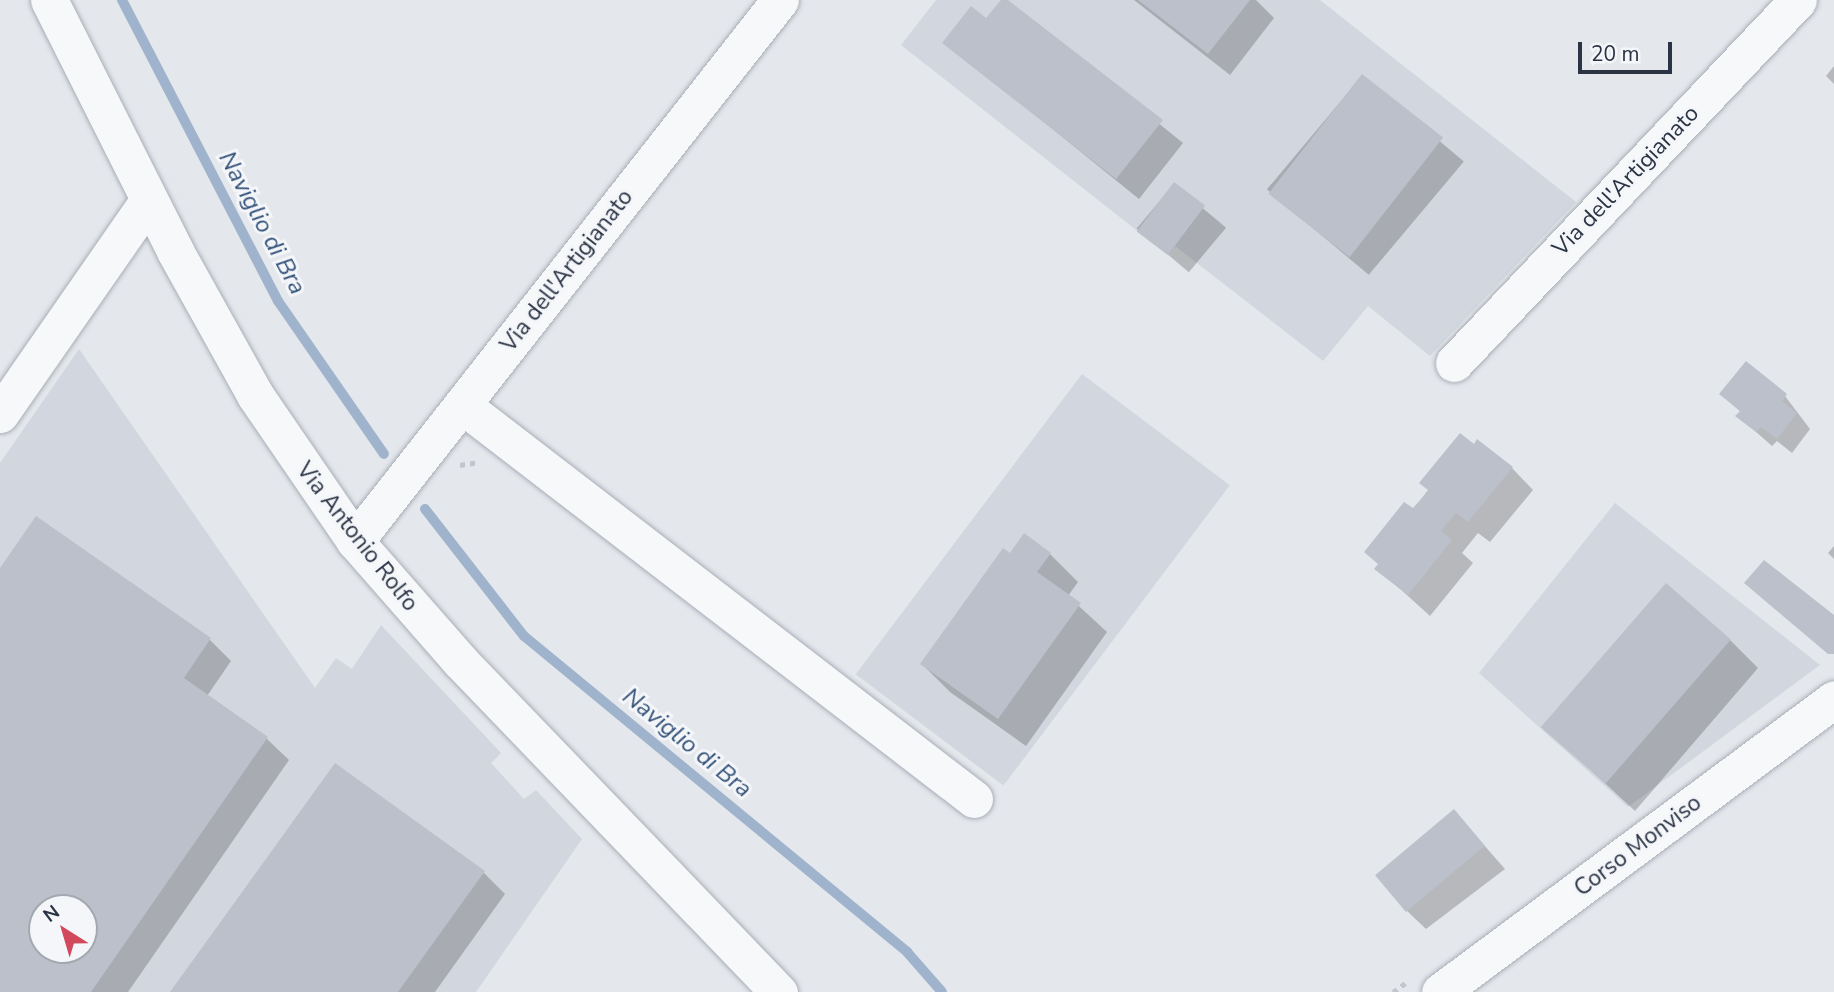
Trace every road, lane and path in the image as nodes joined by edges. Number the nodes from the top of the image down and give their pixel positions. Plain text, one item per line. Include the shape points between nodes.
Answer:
1 (49, 0) edge
2 (780, 0) edge
3 (1798, 0) edge
4 (149, 200) junction
5 (1454, 363) dead end
6 (462, 405) junction
7 (0, 414) edge
8 (488, 461) dead end
9 (455, 466) dead end
10 (355, 541) junction
11 (1834, 699) edge
12 (974, 799) dead end
13 (779, 992) edge
14 (1440, 992) edge

1 - 4 street, Via Antonio Rolfo
2 - 6 street, Via dell'Artigianato
3 - 5 street, Via dell'Artigianato
4 - 7 street
4 - 10 street, Via Antonio Rolfo via 255,395
6 - 10 street, Via dell'Artigianato
6 - 12 street
8 - 9 path
10 - 13 street, Via Antonio Rolfo via 460,661
11 - 14 street, Corso Monviso

